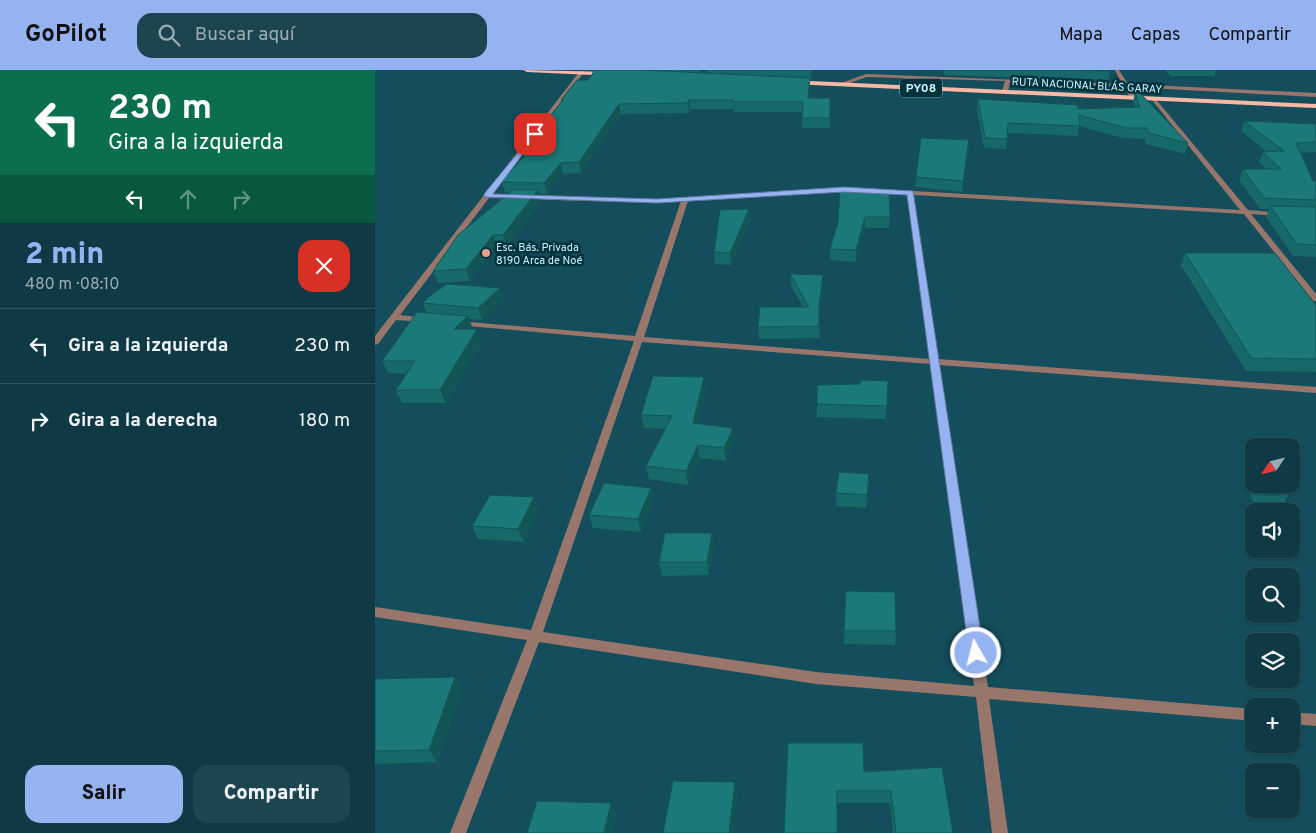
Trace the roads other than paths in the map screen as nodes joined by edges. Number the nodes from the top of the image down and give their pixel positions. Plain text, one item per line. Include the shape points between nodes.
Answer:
1 (527, 70) edge
2 (1117, 70) edge
3 (582, 72) junction
4 (622, 74) edge
5 (1008, 80) junction
6 (780, 82) edge
7 (1124, 84) junction
8 (839, 85) junction
9 (1005, 92) junction
10 (1316, 95) edge
11 (1133, 98) junction
12 (1154, 99) junction
13 (1316, 106) edge
14 (910, 192) junction
15 (487, 196) junction
16 (685, 199) junction
17 (1246, 213) junction
18 (1290, 214) edge
19 (1316, 299) edge
20 (394, 317) junction
21 (433, 320) edge
22 (443, 321) edge
23 (639, 338) junction
24 (375, 342) edge
25 (935, 361) junction
26 (1316, 390) edge
27 (375, 612) edge
28 (535, 636) junction
29 (982, 692) junction
30 (1245, 714) edge
31 (1300, 719) edge
32 (1316, 720) edge
33 (458, 833) edge
34 (1000, 833) edge

1 - 3 highway
2 - 7 street
3 - 4 highway
3 - 15 street
5 - 7 street
5 - 8 street via 866,75
5 - 9 street
6 - 8 highway, RUTA NACIONAL BLÁS GARAY / PY08
7 - 10 street
7 - 11 street
8 - 9 highway, RUTA NACIONAL BLÁS GARAY / PY08
9 - 11 highway, RUTA NACIONAL BLÁS GARAY / PY08
11 - 12 highway, RUTA NACIONAL BLÁS GARAY / PY08
12 - 13 highway, RUTA NACIONAL BLÁS GARAY / PY08
12 - 17 street
14 - 16 street via 844,190
14 - 17 street
14 - 25 street
15 - 16 street
15 - 20 street
16 - 23 street
17 - 18 street
17 - 19 street
20 - 21 street
20 - 24 street
22 - 23 street
23 - 25 street
23 - 28 street
25 - 26 street
25 - 29 street
27 - 28 street
28 - 29 street via 816,678
28 - 33 street
29 - 30 street
29 - 34 street
31 - 32 street

